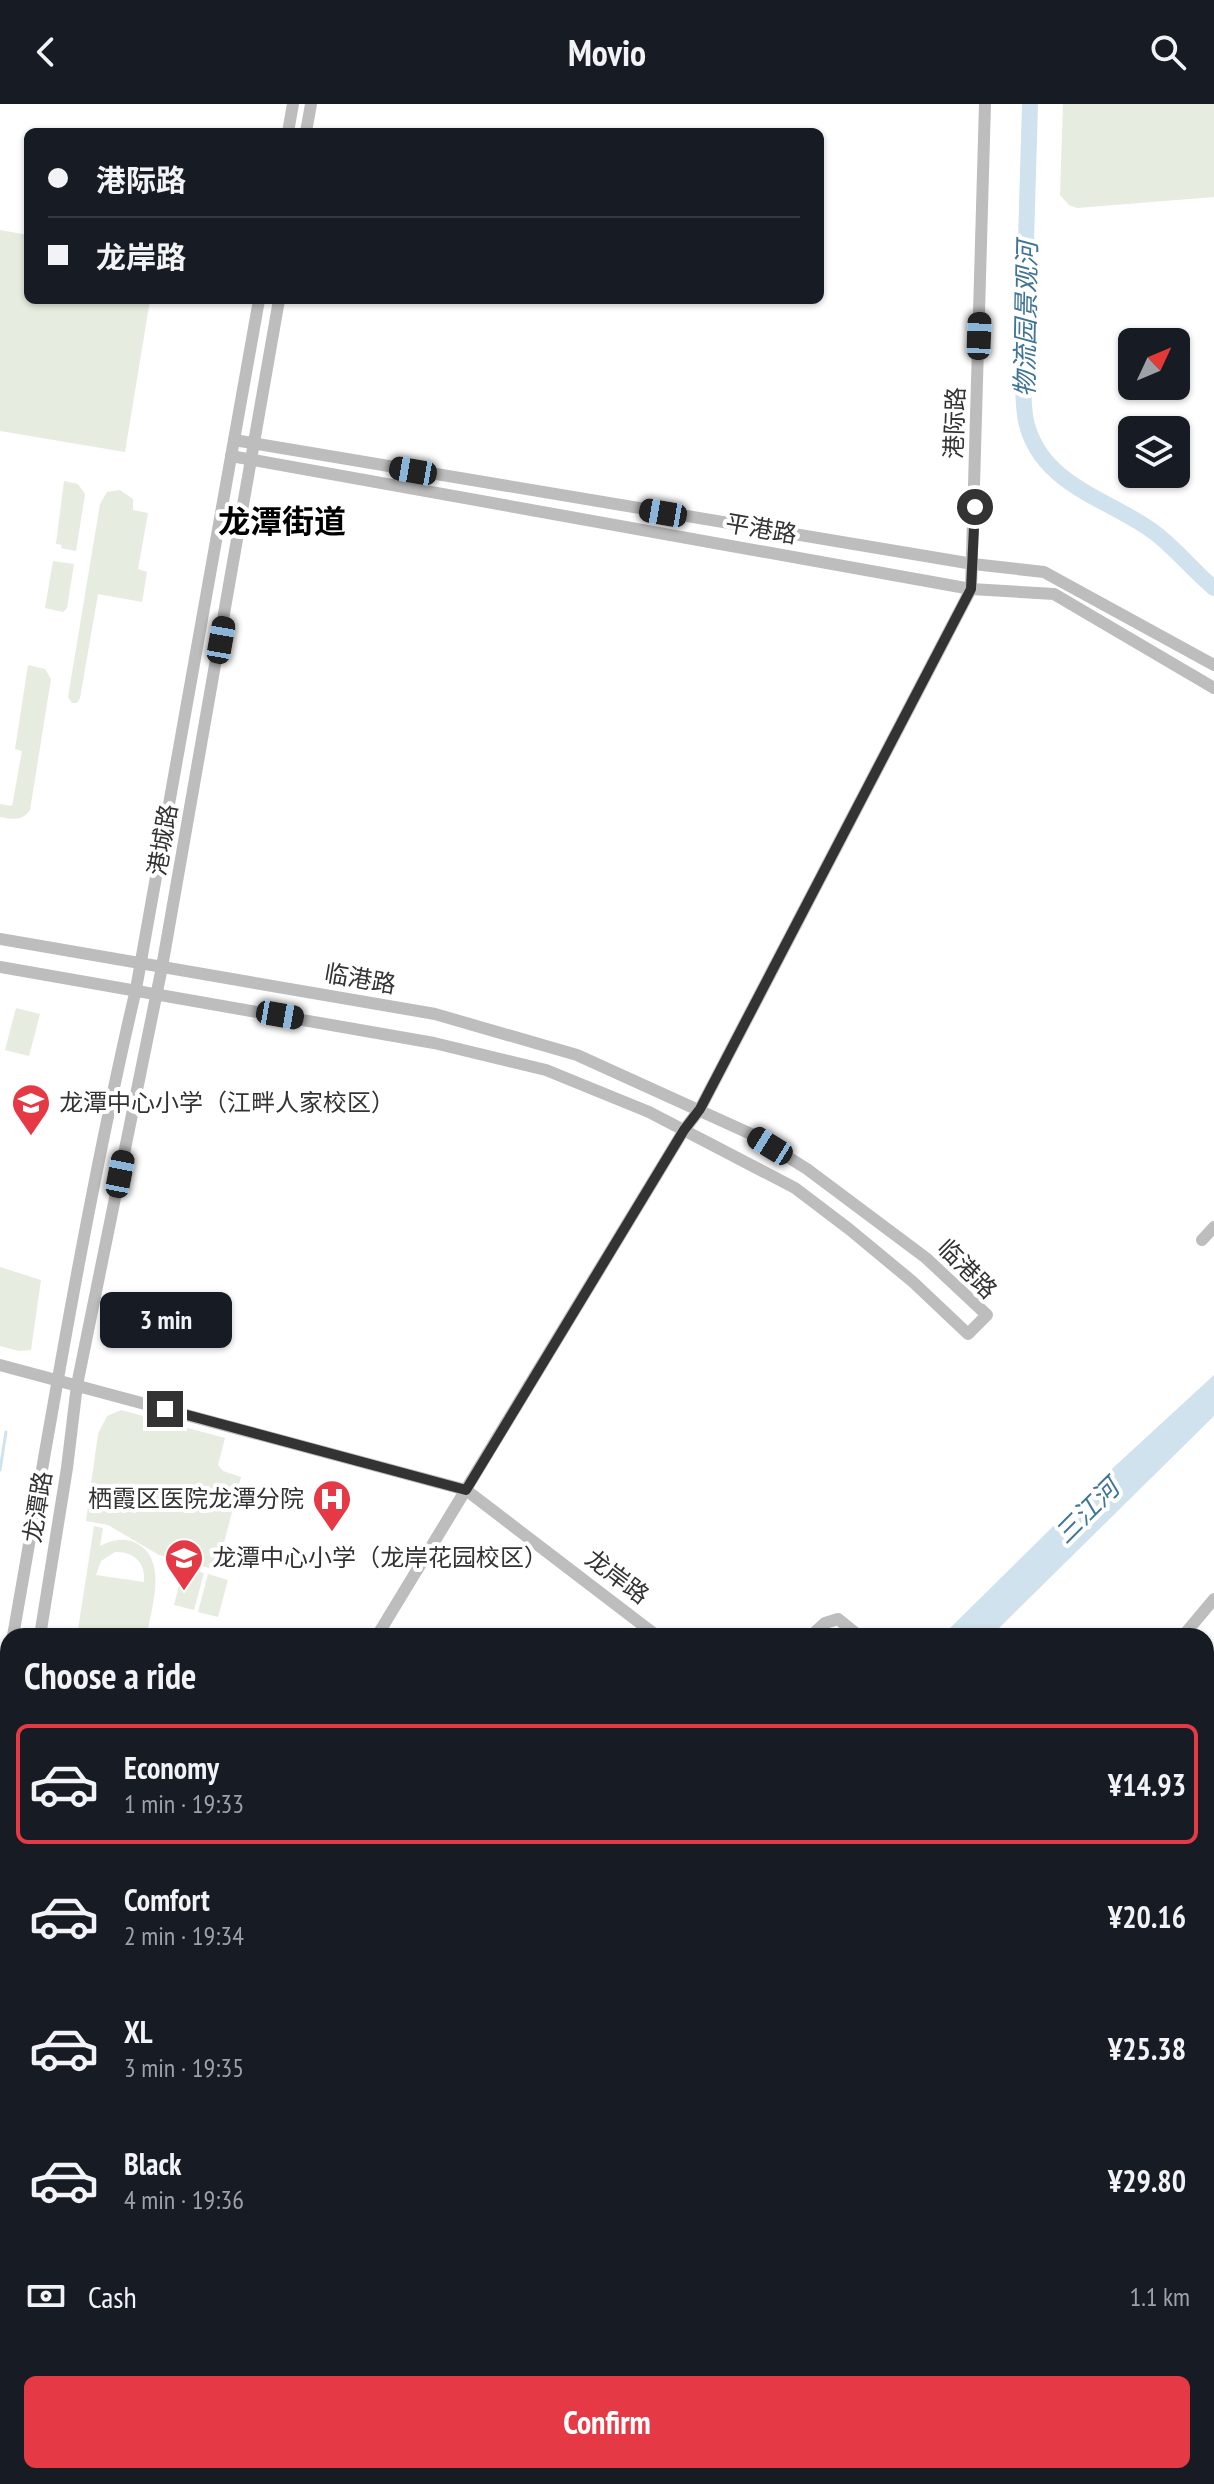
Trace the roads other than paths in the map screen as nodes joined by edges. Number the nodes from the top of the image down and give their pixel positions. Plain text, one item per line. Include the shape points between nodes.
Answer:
1 (293, 104) edge
2 (311, 104) edge
3 (985, 104) edge
4 (289, 128) edge
5 (307, 128) edge
6 (258, 304) edge
7 (278, 304) edge
8 (234, 440) junction
9 (255, 445) junction
10 (231, 456) junction
11 (253, 461) junction
12 (973, 564) junction
13 (971, 589) junction
14 (1214, 665) edge
15 (1214, 688) edge
16 (0, 939) edge
17 (139, 963) junction
18 (0, 967) edge
19 (162, 967) junction
20 (136, 989) junction
21 (157, 993) junction
22 (700, 1109) junction
23 (684, 1130) junction
24 (1214, 1227) edge
25 (1202, 1240) dead end
26 (0, 1365) edge
27 (58, 1380) junction
28 (77, 1385) junction
29 (466, 1490) junction
30 (1214, 1599) edge
31 (14, 1628) edge
32 (41, 1628) edge
33 (382, 1628) edge
34 (647, 1628) edge
35 (820, 1628) edge
36 (849, 1628) edge
37 (1190, 1628) edge

1 - 4 street
2 - 5 street
3 - 12 street, 港际路
6 - 8 street, 港城路
7 - 9 street, 港城路
8 - 9 street, 平港路
8 - 10 street, 港城路
9 - 11 street, 港城路
9 - 12 street, 平港路
10 - 11 street, 平港路
10 - 17 street, 港城路
11 - 13 street, 平港路
11 - 19 street, 港城路
12 - 13 street, 港际路
12 - 14 street, 平港路 via 1044,572
13 - 15 street, 平港路 via 1054,594
13 - 22 street, 港际路
16 - 17 street, 临港路
17 - 19 street, 临港路
17 - 20 street, 港城路
18 - 20 street, 临港路
19 - 21 street, 港城路
19 - 22 street, 临港路 via 435,1014 577,1055
20 - 21 street, 临港路
20 - 27 street, 港城路
21 - 23 street, 临港路 via 434,1043 546,1070
21 - 28 street, 港城路
22 - 23 street, 港际路
22 - 23 street, 临港路 via 807,1169 926,1258 987,1315 968,1334 902,1273 795,1188
23 - 29 street, 港际路
24 - 25 street
26 - 27 street, 龙岸路
27 - 28 street, 龙岸路
27 - 31 street, 龙潭路
28 - 29 street, 龙岸路
28 - 32 street, 龙潭路
29 - 33 street, 港际路
29 - 34 street, 龙岸路
30 - 37 street
35 - 36 street via 838,1619

